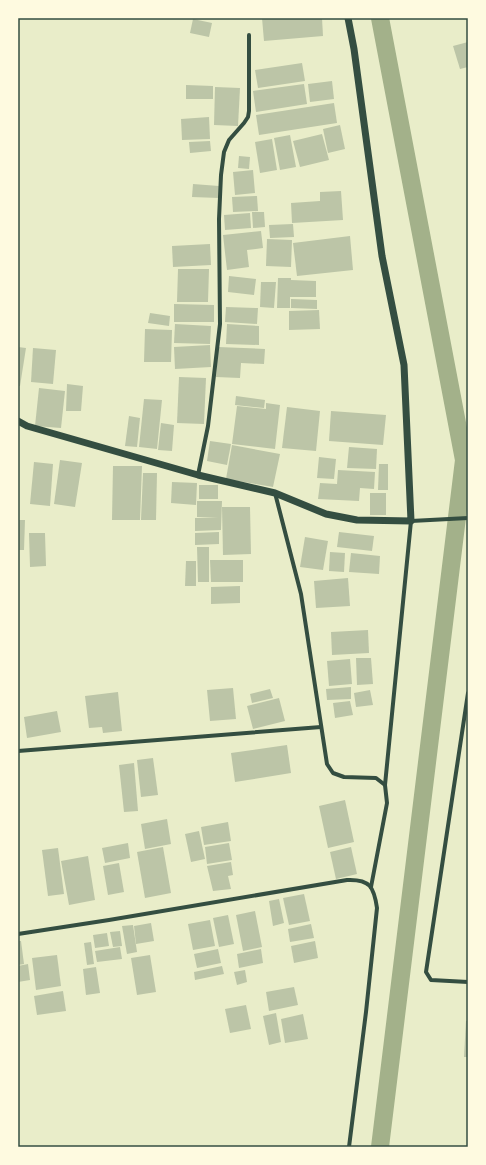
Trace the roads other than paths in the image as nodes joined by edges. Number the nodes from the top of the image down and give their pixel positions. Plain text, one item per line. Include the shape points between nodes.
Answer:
1 (348, 18) edge
2 (249, 36) dead end
3 (18, 421) edge
4 (198, 475) junction
5 (275, 493) junction
6 (468, 518) edge
7 (411, 521) junction
8 (468, 693) edge
9 (321, 727) junction
10 (18, 751) edge
11 (385, 785) junction
12 (371, 887) junction
13 (18, 934) edge
14 (468, 982) edge
15 (349, 1146) edge

1 - 7 street via 382,256 404,365
2 - 4 street via 248,117 228,140 221,175 220,324 208,426
3 - 4 street via 27,426
4 - 5 street
5 - 7 street via 326,514 357,520
5 - 9 street via 301,594
6 - 7 street
7 - 11 street
8 - 14 street via 426,972 431,980
9 - 10 street
9 - 11 street via 327,764 333,773 344,777 376,778
11 - 12 street via 387,803
12 - 13 street via 358,879 346,880
12 - 15 street via 377,908

